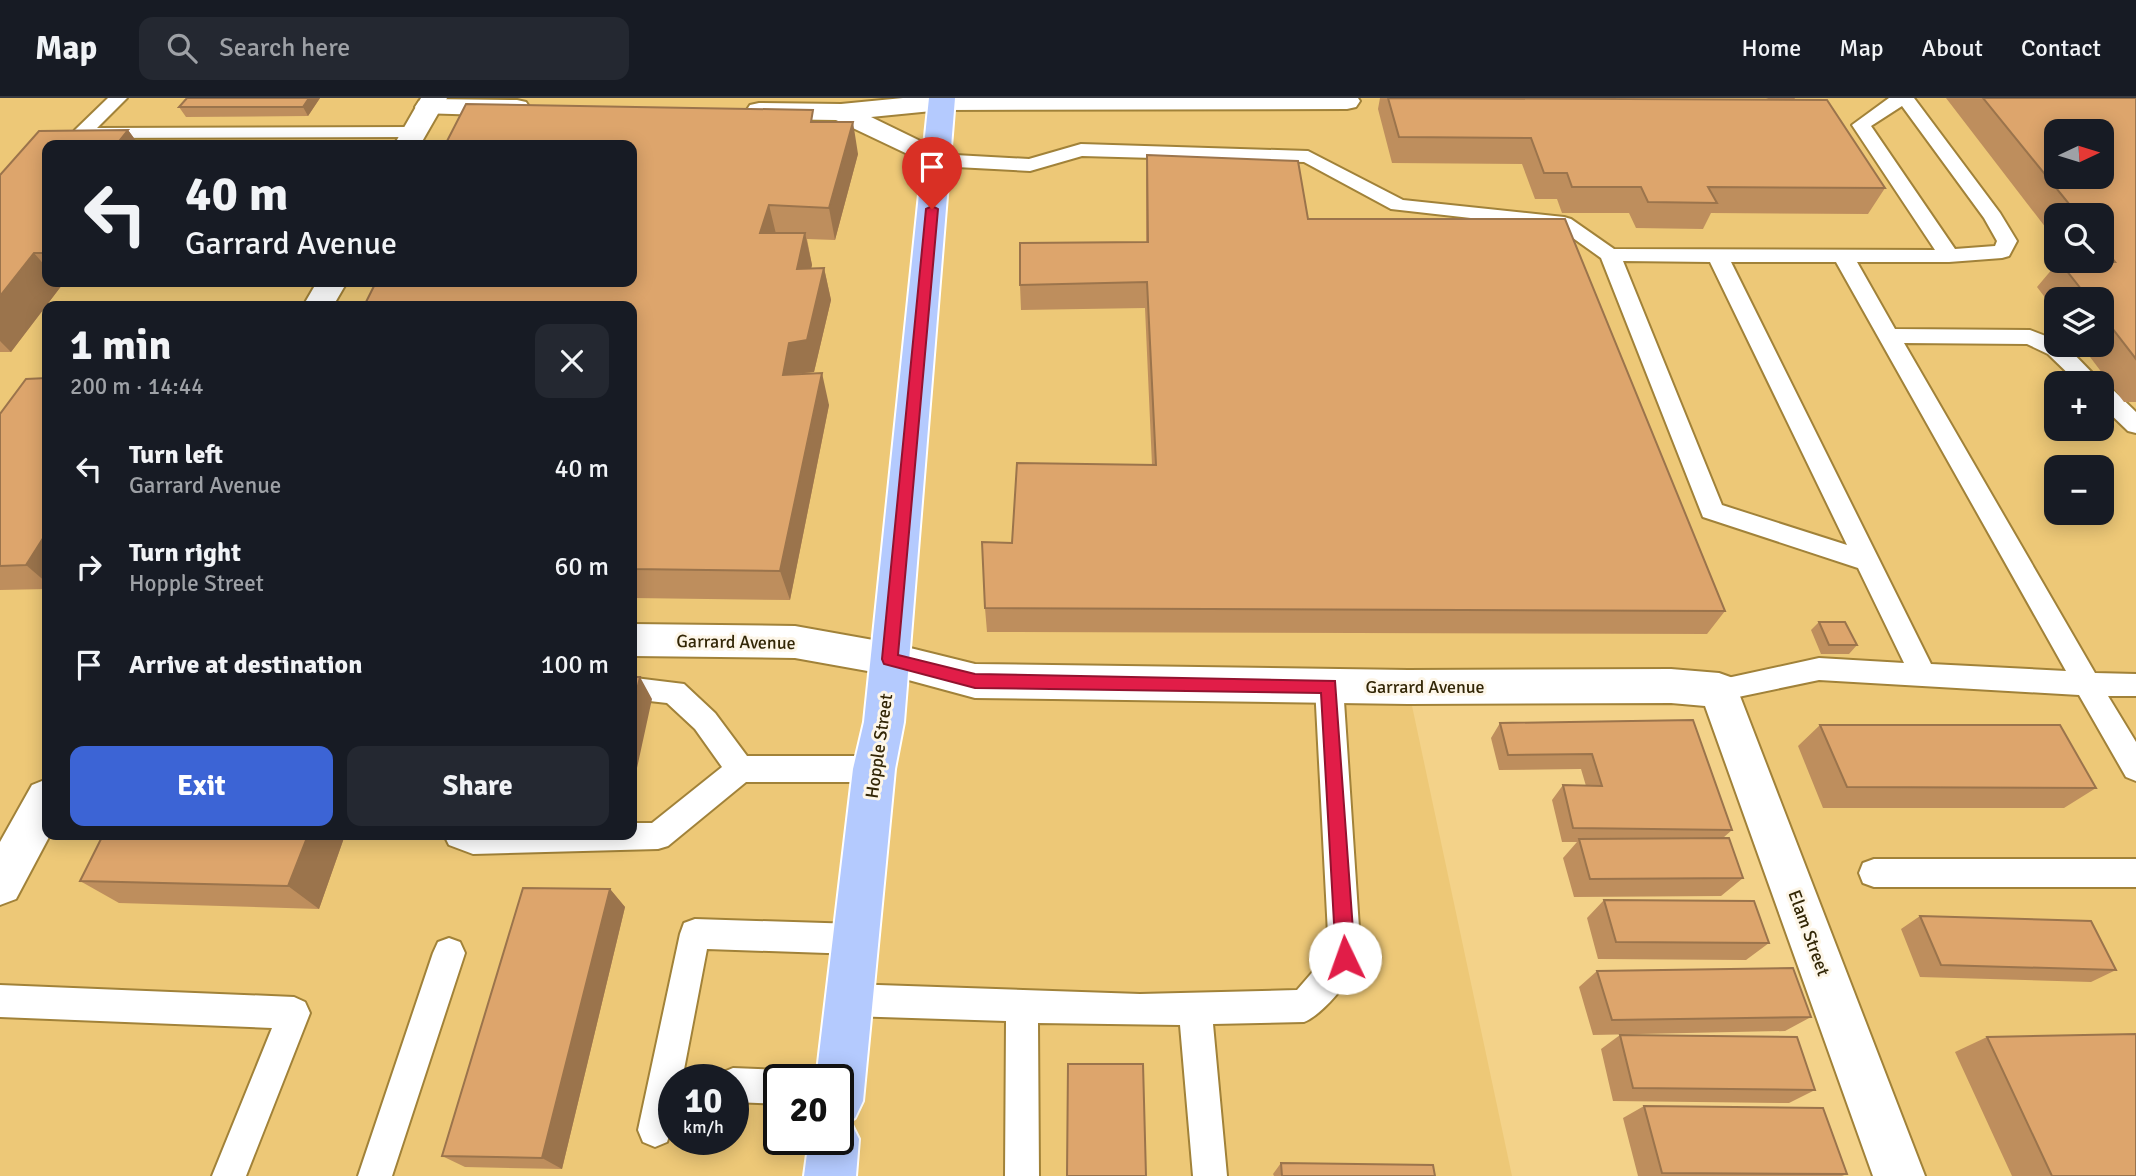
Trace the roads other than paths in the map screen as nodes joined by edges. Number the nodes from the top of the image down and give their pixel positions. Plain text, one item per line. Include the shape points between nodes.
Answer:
1 (118, 98) edge
2 (1903, 98) edge
3 (942, 100) edge
4 (1335, 100) edge
5 (431, 103) edge
6 (537, 109) edge
7 (740, 111) edge
8 (841, 113) junction
9 (411, 139) edge
10 (937, 160) junction
11 (1610, 255) junction
12 (1843, 256) junction
13 (1949, 256) junction
14 (1718, 257) junction
15 (1887, 336) junction
16 (2079, 371) edge
17 (2114, 404) edge
18 (2136, 425) edge
19 (1867, 561) junction
20 (637, 640) edge
21 (890, 659) junction
22 (1923, 674) junction
23 (2087, 684) junction
24 (2136, 685) edge
25 (1329, 686) junction
26 (637, 688) edge
27 (1719, 690) junction
28 (2136, 768) edge
29 (740, 769) junction
30 (874, 769) junction
31 (42, 807) edge
32 (637, 836) edge
33 (1874, 873) dead end
34 (2136, 873) edge
35 (0, 884) edge
36 (856, 939) junction
37 (449, 953) dead end
38 (849, 1000) junction
39 (0, 1001) edge
40 (1022, 1006) junction
41 (1195, 1008) junction
42 (672, 1064) edge
43 (842, 1064) edge
44 (658, 1120) edge
45 (655, 1130) dead end
46 (832, 1155) edge
47 (229, 1176) edge
48 (375, 1176) edge
49 (830, 1176) edge
50 (1022, 1176) edge
51 (1210, 1176) edge
52 (1899, 1176) edge

1 - 9 lane via 81,134
2 - 13 lane via 1861,125
2 - 13 lane via 2007,241 2002,252
3 - 4 street
3 - 8 street
3 - 10 main road, Hopple Street
5 - 6 street
5 - 9 street
7 - 8 street
8 - 10 street
10 - 11 lane via 1030,165 1081,150 1308,157 1398,205 1564,223
10 - 21 main road, Hopple Street
11 - 14 lane
11 - 19 lane via 1712,512
12 - 13 lane
12 - 14 lane
12 - 15 lane
14 - 19 lane
15 - 16 lane via 2030,337 2056,349
15 - 23 lane
17 - 18 lane
19 - 22 lane
20 - 21 street, Garrard Avenue via 795,642
21 - 25 street, Garrard Avenue via 975,681
21 - 30 main road, Hopple Street
22 - 23 lane
22 - 27 lane via 1819,669
23 - 24 lane
23 - 28 lane
25 - 27 street, Garrard Avenue via 1671,686
25 - 41 lane via 1345,958 1304,1006
26 - 29 lane via 674,692 705,721
27 - 52 street, Elam Street
29 - 30 lane
29 - 32 lane via 658,836
30 - 36 main road, Hopple Street
31 - 35 street
33 - 34 lane
36 - 38 main road, Hopple Street
36 - 42 lane via 695,934
37 - 48 lane
38 - 40 lane
38 - 43 main road, Hopple Street
39 - 47 lane via 294,1013
40 - 41 lane
40 - 50 lane
41 - 51 lane
44 - 45 lane
46 - 49 main road

